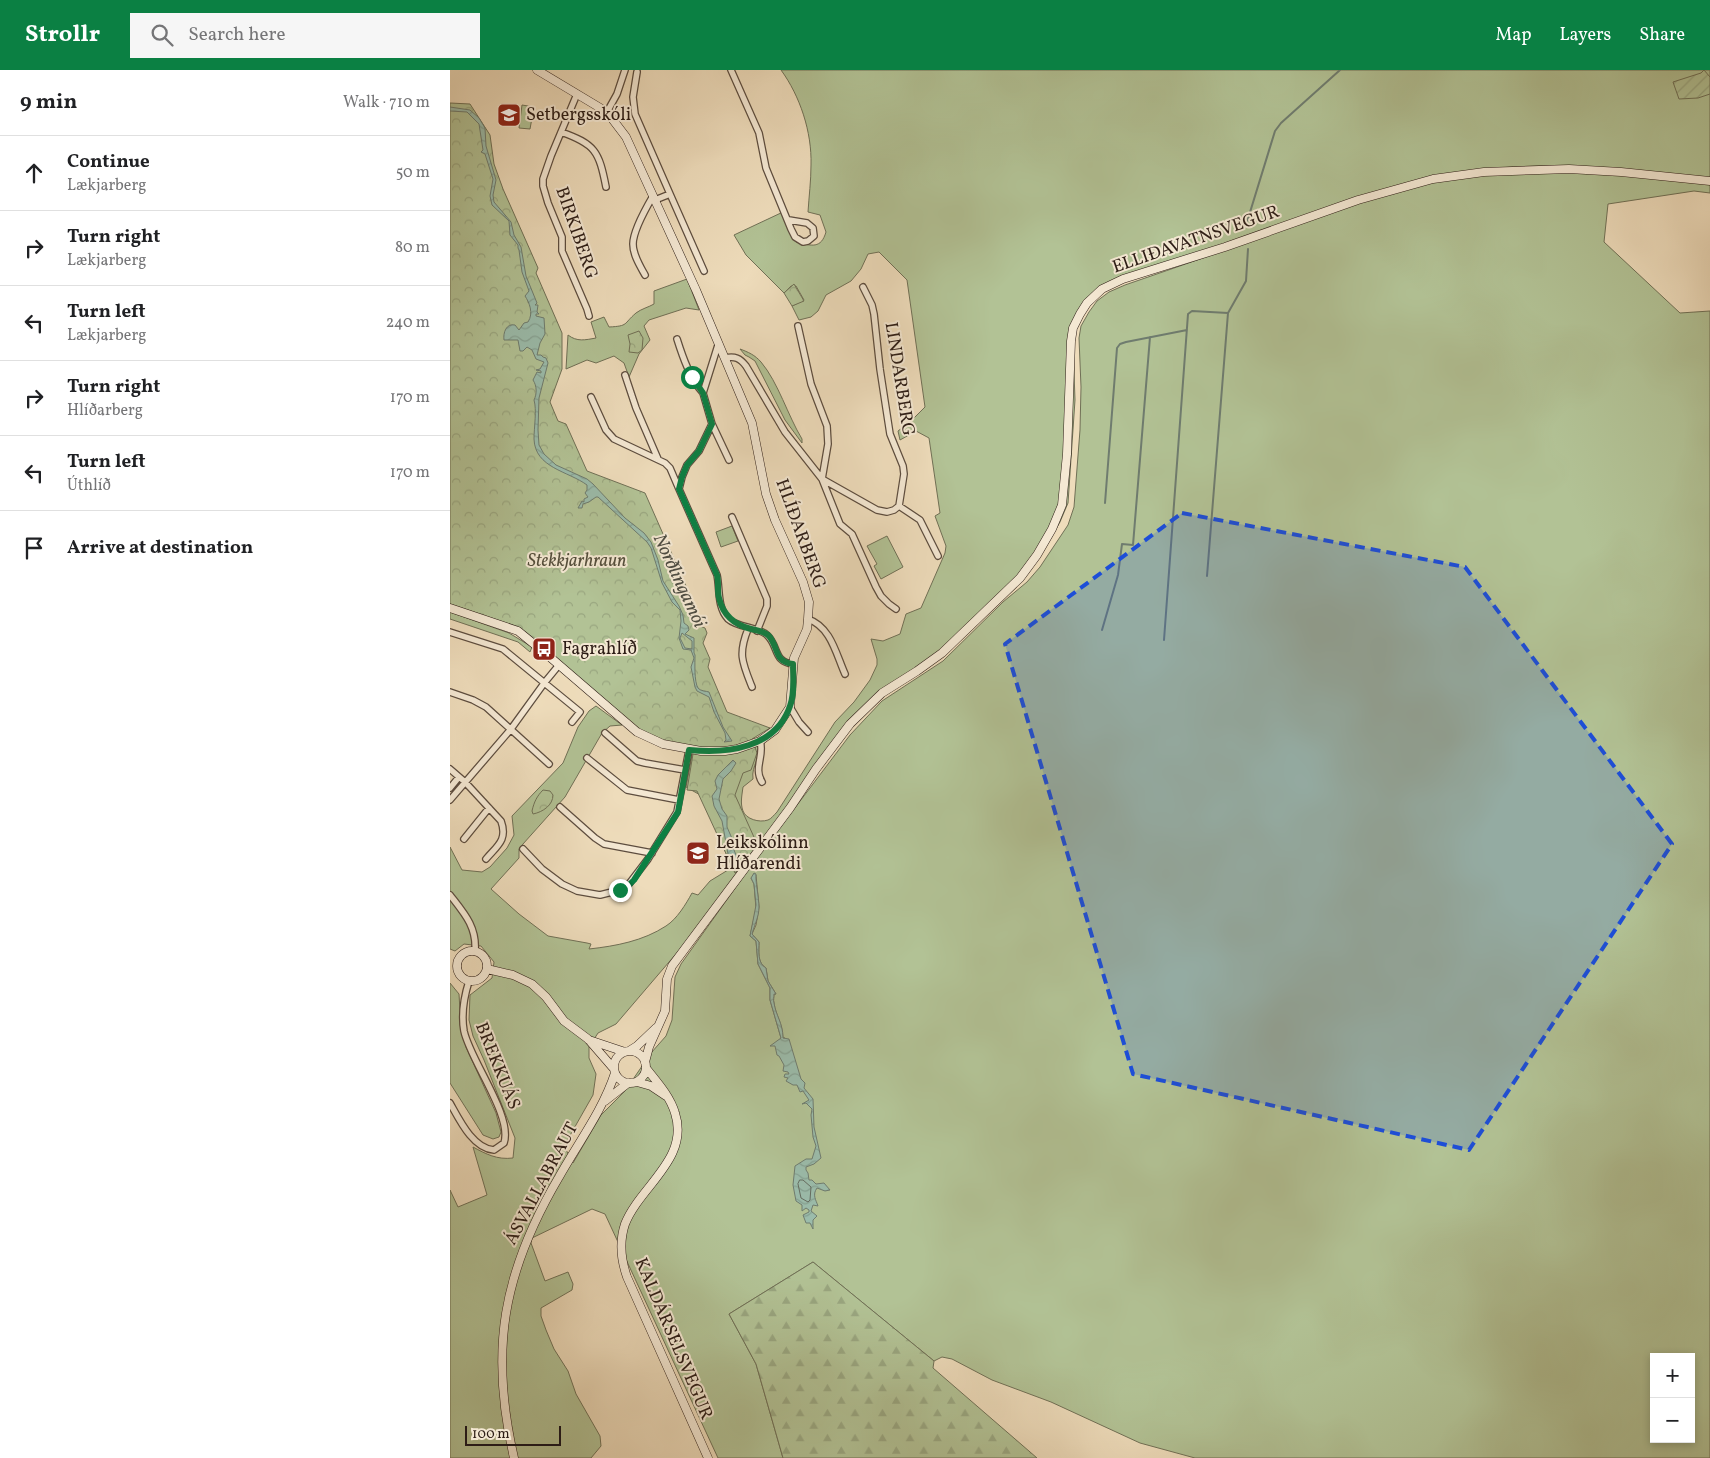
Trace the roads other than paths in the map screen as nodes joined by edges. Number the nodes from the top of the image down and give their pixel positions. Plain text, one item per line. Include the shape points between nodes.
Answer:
1 (536, 70) edge
2 (625, 70) edge
3 (731, 70) edge
4 (637, 72) dead end
5 (577, 94) junction
6 (607, 112) junction
7 (561, 132) junction
8 (1710, 180) edge
9 (606, 187) dead end
10 (670, 194) junction
11 (654, 198) junction
12 (789, 220) junction
13 (704, 271) dead end
14 (645, 275) dead end
15 (862, 287) dead end
16 (589, 316) dead end
17 (798, 326) dead end
18 (677, 339) dead end
19 (718, 345) junction
20 (725, 358) junction
21 (625, 375) dead end
22 (703, 393) junction
23 (591, 397) dead end
24 (712, 424) junction
25 (658, 459) junction
26 (729, 460) dead end
27 (822, 479) junction
28 (679, 489) junction
29 (899, 506) junction
30 (732, 517) dead end
31 (938, 556) dead end
32 (450, 608) edge
33 (896, 609) dead end
34 (808, 619) junction
35 (748, 628) junction
36 (757, 630) junction
37 (450, 632) edge
38 (793, 664) junction
39 (559, 665) junction
40 (844, 674) dead end
41 (545, 682) junction
42 (752, 687) dead end
43 (450, 692) edge
44 (790, 707) junction
45 (572, 722) dead end
46 (511, 729) junction
47 (808, 732) dead end
48 (605, 734) dead end
49 (760, 740) junction
50 (689, 750) junction
51 (587, 758) dead end
52 (548, 764) dead end
53 (450, 769) edge
54 (685, 770) junction
55 (459, 777) junction
56 (465, 782) junction
57 (762, 782) dead end
58 (450, 788) edge
59 (450, 800) edge
60 (679, 800) junction
61 (560, 807) dead end
62 (489, 808) junction
63 (464, 839) dead end
64 (523, 848) dead end
65 (652, 853) junction
66 (486, 859) dead end
67 (450, 895) edge
68 (475, 951) junction
69 (454, 961) edge
70 (487, 969) junction
71 (469, 981) junction
72 (659, 1024) junction
73 (588, 1039) junction
74 (626, 1052) junction
75 (646, 1065) junction
76 (615, 1071) junction
77 (637, 1082) junction
78 (628, 1083) junction
79 (667, 1097) junction
80 (450, 1103) edge
81 (602, 1104) junction
82 (514, 1458) edge
83 (708, 1458) edge

1 - 5 main road, HLÍÐARBERG
2 - 6 street
3 - 12 street via 759,133 766,168
4 - 10 street via 633,97 635,114
5 - 6 main road, HLÍÐARBERG
5 - 7 street, BIRKIBERG
6 - 11 main road, HLÍÐARBERG via 626,137
7 - 9 street via 581,139 595,150
7 - 16 street, BIRKIBERG via 543,179 544,192 562,237 562,251
8 - 72 main road, ELLIÐAVATNSVEGUR via 1569,169 1492,171 1433,179 1358,200 1102,289 1080,314 1072,333 1062,505 1045,541 1020,578 942,653 875,699 840,737 672,966 667,979 665,1011
10 - 11 street
10 - 13 street
11 - 14 street via 633,242
11 - 19 main road, HLÍÐARBERG
12 - 12 street via 791,230 799,240 808,241 814,236 813,228 807,223
15 - 29 street, LINDARBERG via 872,305 890,434 903,466
17 - 27 street via 811,384 827,426 828,444
18 - 22 street via 692,377
19 - 20 main road, HLÍÐARBERG
19 - 22 street
20 - 27 street via 741,359 785,432
20 - 34 main road, HLÍÐARBERG via 752,423 766,494 775,520 803,582 809,602
21 - 25 street
22 - 24 street
23 - 25 street via 606,430 614,439
24 - 26 street
24 - 28 street via 699,451 687,465
25 - 28 street via 670,468
27 - 29 street via 877,510 887,512
27 - 33 street via 840,524 852,534 876,587
28 - 35 street via 717,575 722,607 729,619
29 - 31 street via 920,520
30 - 36 street via 767,599
32 - 39 main road, HLÍÐARBERG via 518,632
34 - 38 main road, HLÍÐARBERG
34 - 40 street via 818,623 831,639
35 - 36 street
35 - 42 street via 741,650
36 - 38 street via 769,636 780,659
37 - 41 street via 504,649
38 - 44 main road, HLÍÐARBERG
39 - 41 street
39 - 50 main road, HLÍÐARBERG via 637,732 652,740
41 - 45 street via 580,712
41 - 46 street
43 - 46 street via 480,703
44 - 47 street
44 - 49 main road, HLÍÐARBERG via 775,730
46 - 52 street
46 - 56 street
48 - 54 street via 637,761
49 - 50 main road, HLÍÐARBERG via 725,751
49 - 57 street via 757,769
50 - 54 street
51 - 60 street via 627,790
53 - 55 street
54 - 60 street
55 - 56 street
55 - 58 street
56 - 59 street
56 - 62 street
60 - 65 street via 678,812
61 - 65 street via 604,844
62 - 63 street
62 - 66 street via 501,821 504,835
64 - 65 street via 542,869 562,884 600,895 630,884
67 - 68 street via 472,924
68 - 69 main road
68 - 70 main road via 484,958
69 - 71 main road via 459,974
70 - 71 main road via 480,979
70 - 73 main road via 513,975 532,984 564,1021
71 - 80 street, BREKKUÁS via 462,1012 464,1029 500,1112 505,1131 504,1143 494,1150 483,1147 467,1130
72 - 74 main road, ELLIÐAVATNSVEGUR via 637,1046
72 - 75 main road, ELLIÐAVATNSVEGUR via 649,1047
73 - 74 main road
73 - 76 main road
74 - 75 main road via 636,1052
74 - 76 main road via 616,1060
75 - 77 main road via 645,1075
75 - 79 main road, KALDÁRSELSVEGUR
76 - 78 main road via 621,1081
76 - 81 main road, ÁSVALLABRAUT
77 - 78 main road
77 - 79 main road via 651,1086
78 - 81 main road, ÁSVALLABRAUT
79 - 83 main road, KALDÁRSELSVEGUR via 677,1120 677,1142 674,1152 630,1214 622,1235 621,1255 627,1277
81 - 82 main road, ÁSVALLABRAUT via 546,1200 519,1261 510,1291 502,1346 502,1384

